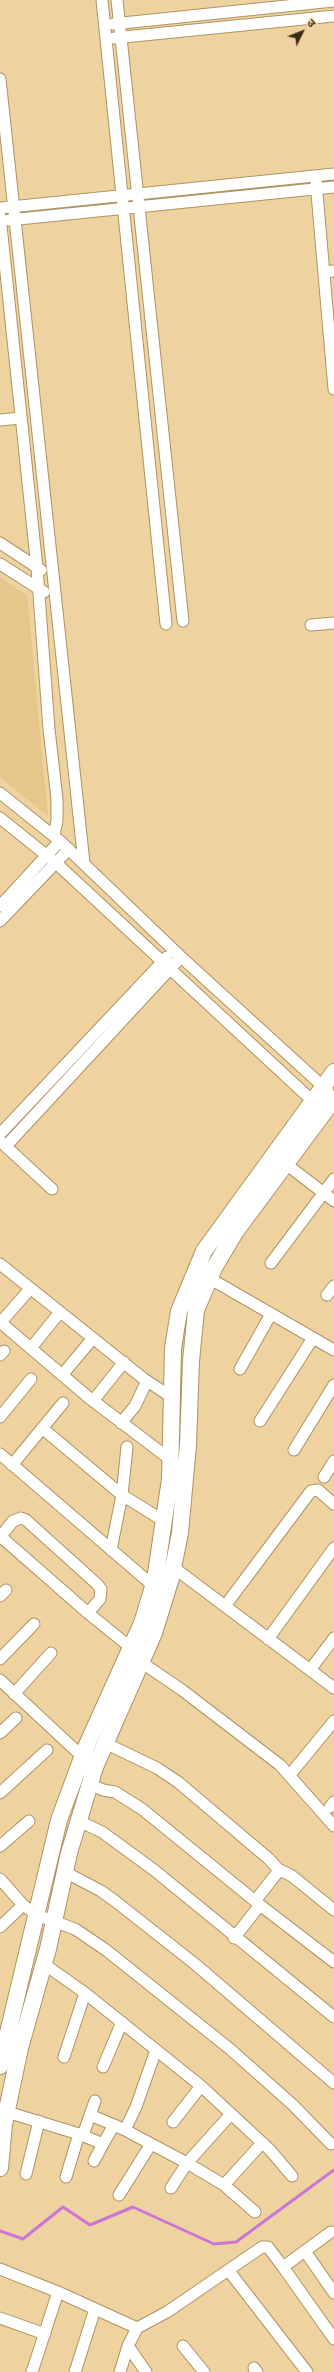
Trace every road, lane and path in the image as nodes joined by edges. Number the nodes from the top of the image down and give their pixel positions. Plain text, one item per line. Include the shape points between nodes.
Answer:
1 (102, 0) edge
2 (117, 0) edge
3 (334, 1) edge
4 (334, 16) edge
5 (120, 24) junction
6 (105, 25) junction
7 (121, 37) junction
8 (106, 39) junction
9 (0, 79) edge
10 (334, 174) edge
11 (315, 176) junction
12 (334, 187) edge
13 (316, 189) junction
14 (138, 194) junction
15 (122, 195) junction
16 (14, 206) junction
17 (139, 207) junction
18 (0, 208) edge
19 (124, 208) junction
20 (0, 216) edge
21 (15, 219) junction
22 (0, 221) edge
23 (329, 272) edge
24 (334, 389) edge
25 (21, 418) junction
26 (0, 420) edge
27 (0, 542) edge
28 (0, 564) edge
29 (37, 568) junction
30 (53, 577) junction
31 (39, 589) junction
32 (55, 598) junction
33 (183, 621) dead end
34 (334, 622) edge
35 (166, 624) dead end
36 (311, 625) dead end
37 (0, 793) edge
38 (0, 818) edge
39 (57, 838) junction
40 (69, 849) junction
41 (52, 859) junction
42 (84, 863) junction
43 (0, 906) edge
44 (0, 921) edge
45 (177, 953) junction
46 (162, 962) junction
47 (171, 970) junction
48 (331, 1086) edge
49 (318, 1106) junction
50 (0, 1134) edge
51 (3, 1144) edge
52 (286, 1164) junction
53 (334, 1179) edge
54 (52, 1189) dead end
55 (323, 1194) junction
56 (334, 1201) edge
57 (271, 1263) dead end
58 (0, 1264) edge
59 (209, 1278) junction
60 (334, 1286) edge
61 (30, 1289) junction
62 (327, 1295) dead end
63 (60, 1312) junction
64 (271, 1314) junction
65 (0, 1322) edge
66 (93, 1338) junction
67 (313, 1338) junction
68 (31, 1348) junction
69 (334, 1350) edge
70 (124, 1362) junction
71 (240, 1369) dead end
72 (63, 1374) junction
73 (31, 1379) dead end
74 (148, 1381) junction
75 (334, 1385) edge
76 (173, 1398) junction
77 (92, 1401) junction
78 (63, 1403) dead end
79 (0, 1418) edge
80 (260, 1421) dead end
81 (120, 1423) junction
82 (42, 1428) junction
83 (127, 1447) dead end
84 (294, 1450) dead end
85 (0, 1454) edge
86 (171, 1460) junction
87 (334, 1461) edge
88 (12, 1464) junction
89 (324, 1477) dead end
90 (122, 1495) junction
91 (334, 1504) edge
92 (164, 1521) junction
93 (0, 1536) edge
94 (334, 1548) edge
95 (111, 1550) junction
96 (173, 1567) junction
97 (159, 1590) junction
98 (225, 1606) junction
99 (88, 1613) junction
100 (34, 1624) dead end
101 (334, 1638) edge
102 (268, 1639) junction
103 (130, 1647) junction
104 (52, 1653) dead end
105 (0, 1660) edge
106 (141, 1662) junction
107 (310, 1670) junction
108 (0, 1680) edge
109 (334, 1688) edge
110 (14, 1694) junction
111 (16, 1718) dead end
112 (334, 1721) edge
113 (0, 1733) edge
114 (105, 1743) junction
115 (47, 1750) dead end
116 (82, 1757) junction
117 (95, 1767) junction
118 (293, 1771) dead end
119 (90, 1784) junction
120 (0, 1793) edge
121 (29, 1821) dead end
122 (79, 1821) junction
123 (334, 1826) edge
124 (0, 1846) edge
125 (278, 1869) junction
126 (65, 1872) junction
127 (0, 1879) edge
128 (258, 1903) junction
129 (23, 1905) junction
130 (334, 1910) edge
131 (37, 1915) junction
132 (54, 1922) junction
133 (0, 1927) edge
134 (234, 1938) junction
135 (334, 1962) edge
136 (44, 1964) junction
137 (85, 1992) junction
138 (334, 2018) edge
139 (122, 2022) junction
140 (156, 2050) junction
141 (64, 2057) dead end
142 (0, 2066) edge
143 (103, 2067) dead end
144 (334, 2083) edge
145 (201, 2086) junction
146 (96, 2101) dead end
147 (7, 2112) junction
148 (231, 2114) junction
149 (90, 2115) junction
150 (39, 2121) junction
151 (173, 2122) dead end
152 (114, 2125) junction
153 (125, 2130) junction
154 (81, 2135) junction
155 (262, 2142) junction
156 (103, 2144) junction
157 (151, 2144) junction
158 (331, 2144) dead end
159 (94, 2162) dead end
160 (187, 2163) junction
161 (0, 2168) edge
162 (26, 2174) dead end
163 (292, 2176) dead end
164 (66, 2177) dead end
165 (224, 2185) junction
166 (172, 2188) dead end
167 (119, 2195) dead end
168 (255, 2212) dead end
169 (331, 2232) dead end
170 (305, 2251) junction
171 (283, 2267) junction
172 (0, 2269) edge
173 (229, 2271) junction
174 (58, 2292) junction
175 (334, 2293) edge
176 (95, 2309) junction
177 (0, 2318) edge
178 (137, 2328) junction
179 (45, 2334) junction
180 (334, 2339) edge
181 (128, 2346) junction
182 (183, 2346) dead end
183 (32, 2372) edge
184 (75, 2372) edge
185 (120, 2372) edge
186 (146, 2372) edge
187 (204, 2372) edge
188 (307, 2372) edge

1 - 6 street
2 - 5 street
3 - 5 street
4 - 7 street
5 - 6 street
5 - 7 street
6 - 8 street
7 - 8 street
7 - 14 street
8 - 15 street
9 - 16 street
10 - 11 street
11 - 13 street
11 - 14 street
12 - 13 street
13 - 17 street
13 - 23 street
14 - 15 street
14 - 17 street
15 - 16 street
15 - 19 street
16 - 18 street
16 - 21 street
17 - 19 street
17 - 33 street
19 - 21 street
19 - 35 street
20 - 22 street
21 - 22 street
21 - 30 street
22 - 25 street
23 - 24 street
25 - 26 street
25 - 29 street
27 - 29 street
28 - 31 street
29 - 30 street
29 - 31 street
30 - 32 street
31 - 32 street
31 - 39 street via 48,729 57,799
32 - 42 street
34 - 36 street
37 - 39 street
38 - 41 street
39 - 40 street
39 - 41 street
40 - 41 street
40 - 42 street
41 - 43 street
41 - 44 street
41 - 46 street
42 - 45 street
45 - 46 street
45 - 47 street
45 - 48 street
46 - 47 street
46 - 50 street
47 - 49 street
47 - 51 street
48 - 49 main road
49 - 52 main road
49 - 76 main road via 204,1251 179,1311 173,1348
51 - 54 street
52 - 55 street
52 - 59 main road via 236,1231
53 - 55 street
55 - 56 street
55 - 57 street
58 - 61 street
59 - 64 street
59 - 96 main road via 196,1310 188,1445 180,1533
60 - 62 street
61 - 63 street
61 - 65 street
63 - 66 street
63 - 68 street
64 - 67 street
64 - 71 street
65 - 68 street
66 - 70 street
66 - 72 street
67 - 69 street
67 - 80 street
68 - 72 street
70 - 74 street
70 - 77 street
72 - 77 street
73 - 79 street
74 - 76 street
74 - 81 street via 135,1406
75 - 84 street
76 - 86 main road
77 - 81 street
78 - 82 street
81 - 86 street
82 - 88 street
82 - 90 street
83 - 90 street
85 - 88 street
86 - 92 main road
87 - 89 street
88 - 95 street
90 - 92 street
90 - 95 street
91 - 98 street via 318,1490 311,1491
92 - 97 main road
93 - 99 street
93 - 99 street via 14,1521 21,1518 26,1520 101,1589 100,1599
94 - 102 street
95 - 97 street
96 - 97 main road
96 - 98 street
97 - 103 main road
97 - 106 main road via 154,1633
98 - 102 street
99 - 103 street
100 - 105 street
101 - 107 street
102 - 107 street
103 - 116 main road
104 - 110 street
106 - 114 main road
106 - 123 street via 284,1768
107 - 109 street
108 - 110 street
110 - 116 street
111 - 113 street
112 - 118 street
114 - 117 main road
114 - 125 street via 157,1768 178,1782 269,1858
115 - 120 street
116 - 117 street
116 - 131 main road via 57,1828
117 - 119 main road
119 - 122 main road
119 - 128 street via 115,1792 142,1809
121 - 124 street
122 - 126 main road
122 - 134 street via 102,1832 154,1870
125 - 128 street
125 - 130 street via 292,1876
126 - 132 main road
126 - 144 street via 115,1900 195,1964
127 - 129 street
128 - 134 street
128 - 135 street
129 - 131 street
129 - 133 street
131 - 132 street
131 - 142 main road
132 - 136 main road
132 - 158 street via 74,1930 106,1950 224,2044 293,2105
134 - 138 street
136 - 137 street
136 - 147 main road via 20,2048
137 - 139 street
137 - 141 street
139 - 140 street
139 - 143 street
140 - 145 street
140 - 153 street
145 - 148 street
145 - 151 street
146 - 149 street
147 - 150 street
147 - 161 main road
148 - 155 street
148 - 160 street
149 - 152 street
149 - 154 street
150 - 154 street
150 - 162 street
152 - 153 street
152 - 156 street
153 - 157 street
154 - 156 street
154 - 164 street
155 - 163 street
155 - 165 street
156 - 159 street
157 - 160 street
157 - 167 street
160 - 165 street
160 - 166 street
165 - 168 street
169 - 170 street
170 - 171 street
170 - 175 street
171 - 173 street via 265,2245
171 - 180 street
172 - 174 street
173 - 178 street via 167,2312
173 - 188 street
174 - 176 street
174 - 179 street
176 - 178 street
176 - 184 street
177 - 179 street
178 - 181 street
179 - 183 street
181 - 185 street
181 - 186 street
182 - 187 street

